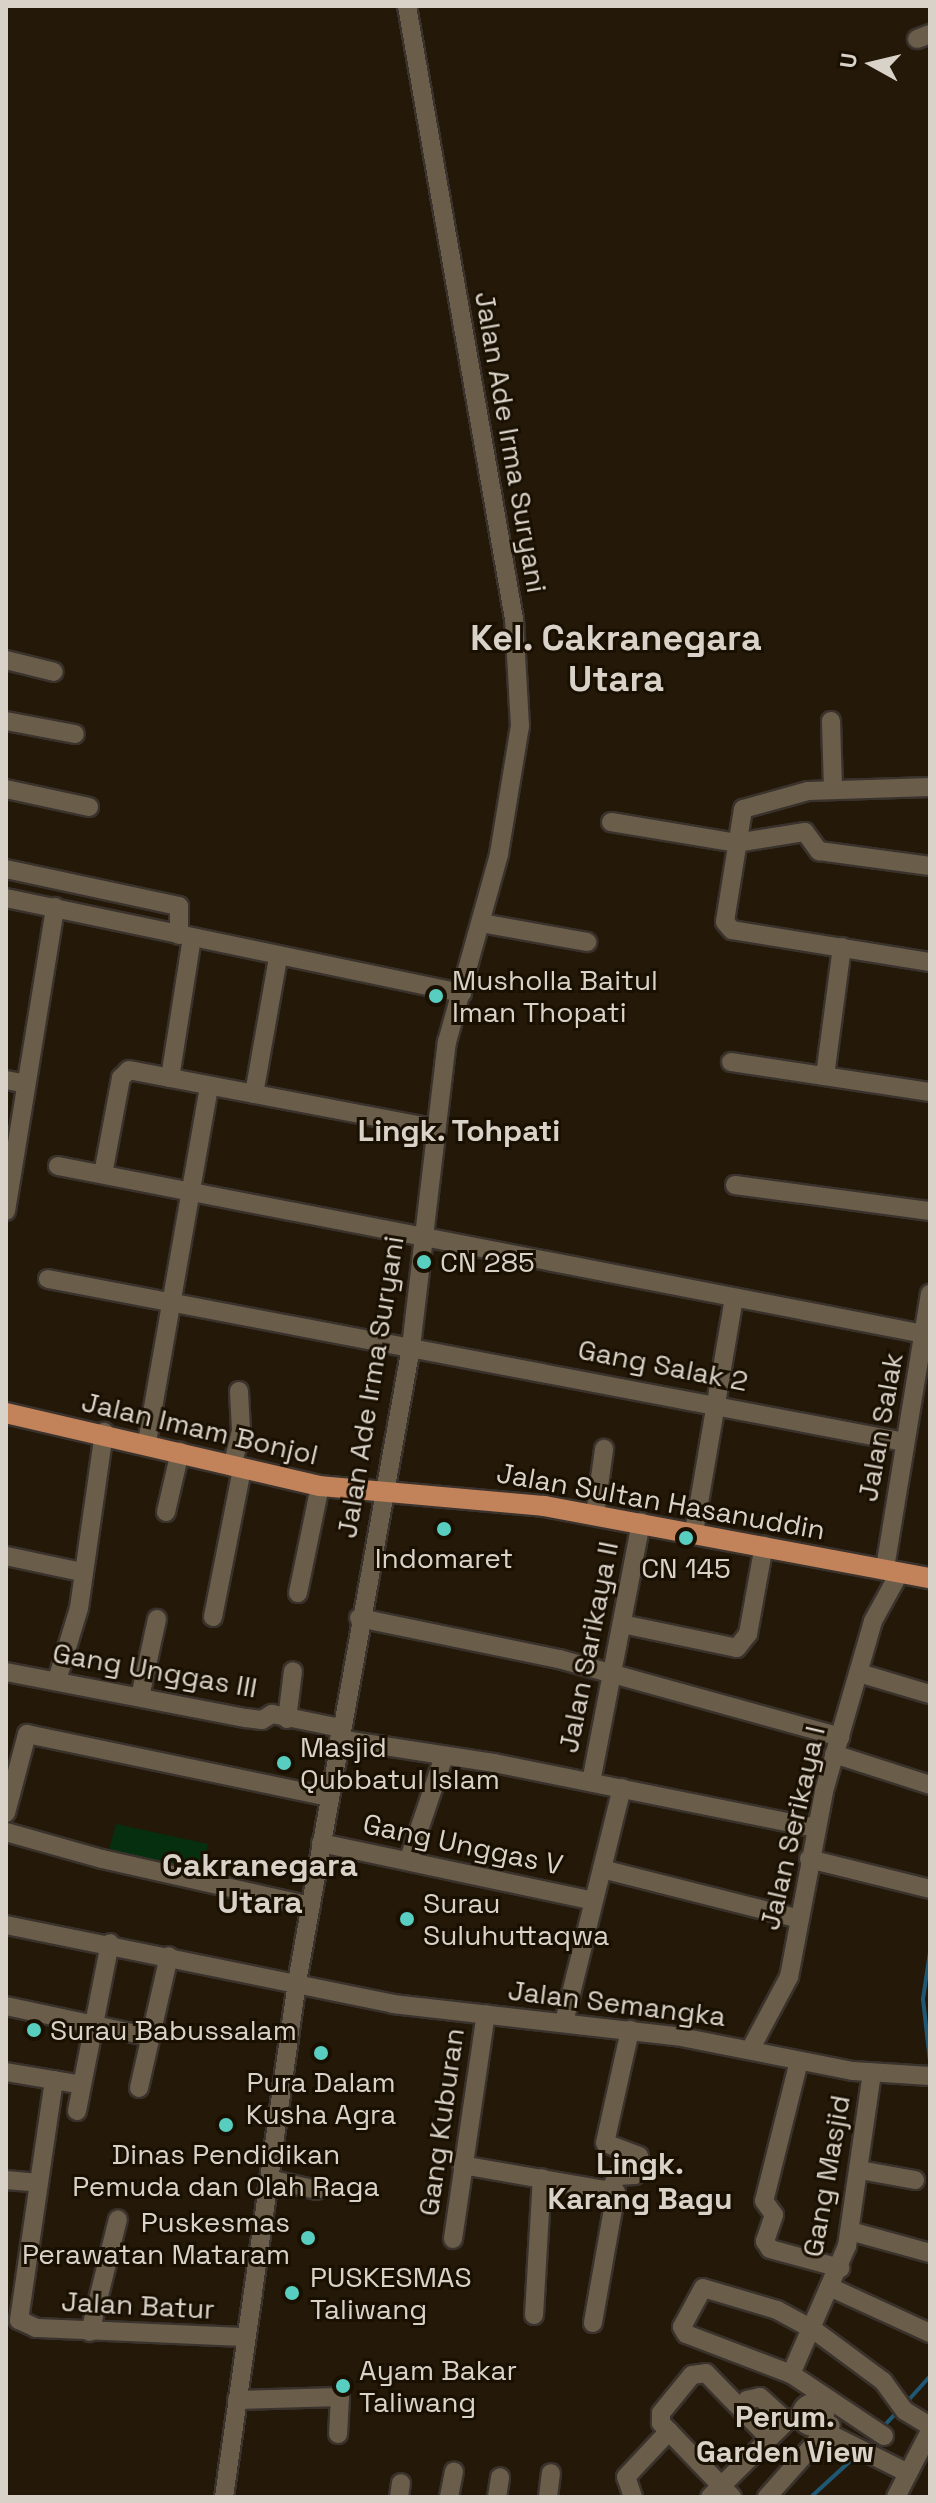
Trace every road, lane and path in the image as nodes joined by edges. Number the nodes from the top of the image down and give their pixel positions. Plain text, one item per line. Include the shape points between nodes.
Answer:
1 (407, 6) edge
2 (6, 660) edge
3 (54, 672) dead end
4 (6, 721) edge
5 (831, 721) dead end
6 (75, 734) dead end
7 (930, 787) edge
8 (6, 789) edge
9 (833, 790) junction
10 (89, 807) dead end
11 (611, 822) dead end
12 (736, 843) junction
13 (930, 866) edge
14 (6, 869) edge
15 (6, 898) edge
16 (55, 907) junction
17 (481, 923) junction
18 (185, 936) junction
19 (587, 942) dead end
20 (842, 947) junction
21 (278, 958) junction
22 (930, 962) edge
23 (462, 993) junction
24 (731, 1062) dead end
25 (825, 1076) junction
26 (170, 1078) junction
27 (6, 1080) edge
28 (209, 1086) junction
29 (930, 1092) edge
30 (18, 1093) edge
31 (254, 1094) junction
32 (434, 1128) junction
33 (58, 1166) dead end
34 (103, 1174) junction
35 (735, 1185) dead end
36 (194, 1193) junction
37 (6, 1211) edge
38 (930, 1211) edge
39 (424, 1237) junction
40 (48, 1279) dead end
41 (930, 1294) edge
42 (734, 1298) junction
43 (173, 1304) junction
44 (924, 1334) junction
45 (411, 1347) junction
46 (239, 1391) dead end
47 (718, 1404) junction
48 (6, 1413) edge
49 (104, 1432) junction
50 (147, 1442) junction
51 (904, 1442) junction
52 (604, 1449) dead end
53 (180, 1452) junction
54 (237, 1468) junction
55 (320, 1486) junction
56 (382, 1493) junction
57 (166, 1512) dead end
58 (595, 1515) junction
59 (641, 1522) junction
60 (694, 1532) junction
61 (764, 1545) junction
62 (6, 1556) edge
63 (892, 1570) junction
64 (81, 1572) junction
65 (930, 1578) edge
66 (298, 1593) dead end
67 (213, 1617) dead end
68 (359, 1618) junction
69 (157, 1619) dead end
70 (622, 1624) junction
71 (293, 1671) dead end
72 (6, 1672) edge
73 (611, 1673) junction
74 (859, 1673) junction
75 (57, 1680) junction
76 (930, 1694) edge
77 (140, 1697) junction
78 (287, 1719) junction
79 (340, 1734) junction
80 (837, 1746) junction
81 (444, 1756) junction
82 (591, 1782) junction
83 (930, 1785) edge
84 (622, 1788) junction
85 (328, 1797) junction
86 (6, 1813) edge
87 (816, 1828) junction
88 (6, 1832) edge
89 (321, 1843) junction
90 (409, 1859) junction
91 (809, 1859) junction
92 (602, 1869) junction
93 (930, 1889) edge
94 (593, 1901) junction
95 (311, 1906) junction
96 (800, 1919) junction
97 (6, 1925) edge
98 (110, 1943) junction
99 (169, 1956) junction
100 (297, 1982) junction
101 (6, 2006) edge
102 (486, 2014) junction
103 (564, 2022) junction
104 (93, 2024) junction
105 (630, 2030) junction
106 (150, 2037) junction
107 (750, 2050) junction
108 (799, 2061) junction
109 (6, 2072) edge
110 (872, 2073) junction
111 (927, 2077) edge
112 (54, 2080) junction
113 (82, 2085) junction
114 (139, 2088) dead end
115 (77, 2111) dead end
116 (462, 2165) junction
117 (860, 2170) junction
118 (542, 2178) junction
119 (269, 2179) junction
120 (6, 2180) edge
121 (915, 2180) dead end
122 (39, 2183) junction
123 (317, 2190) dead end
124 (610, 2190) junction
125 (118, 2219) dead end
126 (850, 2231) junction
127 (453, 2239) dead end
128 (930, 2253) edge
129 (840, 2268) junction
130 (832, 2288) junction
131 (534, 2315) dead end
132 (593, 2323) dead end
133 (814, 2330) junction
134 (90, 2332) junction
135 (930, 2333) edge
136 (245, 2337) junction
137 (791, 2374) junction
138 (237, 2400) junction
139 (903, 2408) junction
140 (743, 2409) junction
141 (794, 2418) junction
142 (825, 2424) junction
143 (930, 2428) edge
144 (669, 2431) junction
145 (878, 2431) junction
146 (338, 2434) dead end
147 (769, 2438) junction
148 (863, 2450) junction
149 (454, 2471) dead end
150 (551, 2473) dead end
151 (908, 2473) junction
152 (500, 2477) dead end
153 (721, 2493) edge
154 (224, 2497) edge
155 (449, 2497) edge
156 (497, 2497) edge
157 (548, 2497) edge
158 (633, 2497) edge
159 (767, 2497) edge
160 (896, 2497) edge

1 - 17 street, Jalan Ade Irma Suryani via 521,669 513,782
2 - 3 street
4 - 6 street
5 - 9 street
7 - 9 street
8 - 10 street
9 - 12 street via 797,792 746,808 739,814
11 - 12 street
12 - 13 street via 805,832 819,851
12 - 20 street via 726,918 732,930
14 - 18 street via 179,906
15 - 16 street
16 - 18 street
16 - 30 street
17 - 19 street
17 - 23 street, Jalan Ade Irma Suryani
18 - 21 street
18 - 26 street
20 - 22 street
20 - 25 street
21 - 23 street
21 - 31 street
23 - 32 street, Jalan Ade Irma Suryani via 447,1042
24 - 25 street
25 - 29 street
26 - 28 street
26 - 34 street via 132,1070 123,1074
27 - 30 street
28 - 31 street
28 - 36 street
30 - 37 street
31 - 32 street
32 - 39 street, Jalan Ade Irma Suryani
33 - 34 street
34 - 36 street
35 - 38 street
36 - 39 street
36 - 43 street
39 - 42 street
39 - 45 street, Jalan Ade Irma Suryani
40 - 43 street, Gang Salak 2
41 - 44 street, Jalan Salak
42 - 44 street
42 - 47 street
43 - 45 street, Gang Salak 2
43 - 50 street
44 - 51 street, Jalan Salak
45 - 47 street, Gang Salak 2
45 - 56 street, Jalan Ade Irma Suryani
46 - 54 street
47 - 51 street, Gang Salak 2
47 - 60 street
48 - 49 main road, Jalan Imam Bonjol
49 - 50 main road, Jalan Imam Bonjol
49 - 64 street
50 - 53 main road, Jalan Imam Bonjol
51 - 63 street, Jalan Salak
52 - 58 street
53 - 54 main road, Jalan Imam Bonjol
53 - 57 street
54 - 55 main road, Jalan Imam Bonjol
54 - 67 street
55 - 56 main road, Jalan Imam Bonjol
55 - 66 street
56 - 58 main road, Jalan Sultan Hasanuddin via 439,1493
56 - 68 street, Jalan Ade Irma Suryani
58 - 59 main road, Jalan Sultan Hasanuddin
59 - 60 main road, Jalan Sultan Hasanuddin
59 - 70 street, Jalan Sarikaya II
60 - 61 main road, Jalan Sultan Hasanuddin
61 - 63 main road, Jalan Sultan Hasanuddin
61 - 70 street via 748,1634 737,1648
62 - 64 street
63 - 65 main road, Jalan Sultan Hasanuddin
63 - 74 street, Jalan Serikaya I
64 - 75 street via 79,1608
68 - 73 street
68 - 79 street, Jalan Ade Irma Suryani
69 - 77 street
70 - 73 street, Jalan Sarikaya II
71 - 78 street
72 - 75 street, Gang Unggas III
73 - 80 street
73 - 82 street, Jalan Sarikaya II
74 - 76 street
74 - 80 street, Jalan Serikaya I
75 - 77 street, Gang Unggas III
77 - 78 street, Gang Unggas III via 259,1720 268,1715
78 - 79 street, Gang Unggas III
79 - 81 street, Gang Unggas III
79 - 85 street, Jalan Ade Irma Suryani
80 - 83 street
80 - 87 street, Jalan Serikaya I
81 - 82 street, Gang Unggas III
81 - 90 street
82 - 84 street, Gang Unggas III
84 - 87 street, Gang Unggas III
84 - 92 street
85 - 86 street via 25,1735
85 - 89 street, Jalan Ade Irma Suryani
87 - 91 street, Jalan Serikaya I
88 - 95 street
89 - 90 street, Gang Unggas V
89 - 95 street, Jalan Ade Irma Suryani
90 - 94 street, Gang Unggas V
91 - 93 street
91 - 96 street, Jalan Serikaya I
92 - 94 street
92 - 96 street
94 - 103 street
95 - 100 street, Jalan Ade Irma Suryani
96 - 107 street, Jalan Serikaya I via 789,1977
97 - 98 street, Jalan Semangka
98 - 99 street, Jalan Semangka
98 - 104 street
99 - 100 street, Jalan Semangka
99 - 106 street
100 - 102 street, Jalan Semangka via 393,2004
100 - 119 street, Jalan Ade Irma Suryani
101 - 104 street
102 - 103 street, Jalan Semangka
102 - 116 street, Gang Kuburan
103 - 105 street, Jalan Semangka
104 - 106 street
104 - 113 street
105 - 107 street, Jalan Semangka
105 - 124 street via 605,2143 639,2156 635,2175 617,2176
106 - 114 street
107 - 108 street, Jalan Semangka
108 - 110 street, Jalan Semangka
108 - 129 street via 764,2201 774,2215 765,2241 770,2249
109 - 112 street
110 - 111 street, Jalan Semangka
110 - 117 street, Gang Masjid
112 - 113 street
112 - 122 street
113 - 115 street
116 - 118 street
116 - 127 street, Gang Kuburan
117 - 121 street
117 - 126 street, Gang Masjid
118 - 124 street
118 - 131 street
119 - 123 street
119 - 136 street, Jalan Ade Irma Suryani
120 - 122 street
122 - 134 street, Jalan Batur via 19,2316 28,2326
124 - 132 street via 617,2198
125 - 134 street
126 - 128 street
126 - 129 street, Gang Masjid
129 - 130 street, Gang Masjid
130 - 133 street, Gang Masjid
130 - 135 street
133 - 137 street, Gang Masjid
133 - 137 street via 709,2286 682,2327 688,2335
133 - 139 street via 883,2381
134 - 136 street, Jalan Batur
136 - 138 street, Jalan Ade Irma Suryani
137 - 145 street
138 - 146 street via 340,2397
138 - 154 street, Jalan Ade Irma Suryani
139 - 143 street
139 - 145 street
140 - 141 street via 747,2400 760,2397
140 - 144 street via 710,2375 698,2372 661,2413
140 - 147 street
141 - 142 street via 814,2403
141 - 147 street
142 - 148 street
142 - 159 street
143 - 151 street
144 - 153 street
144 - 158 street via 626,2477
145 - 148 street
147 - 153 street
148 - 151 street
149 - 155 street
150 - 157 street
151 - 160 street
152 - 156 street

